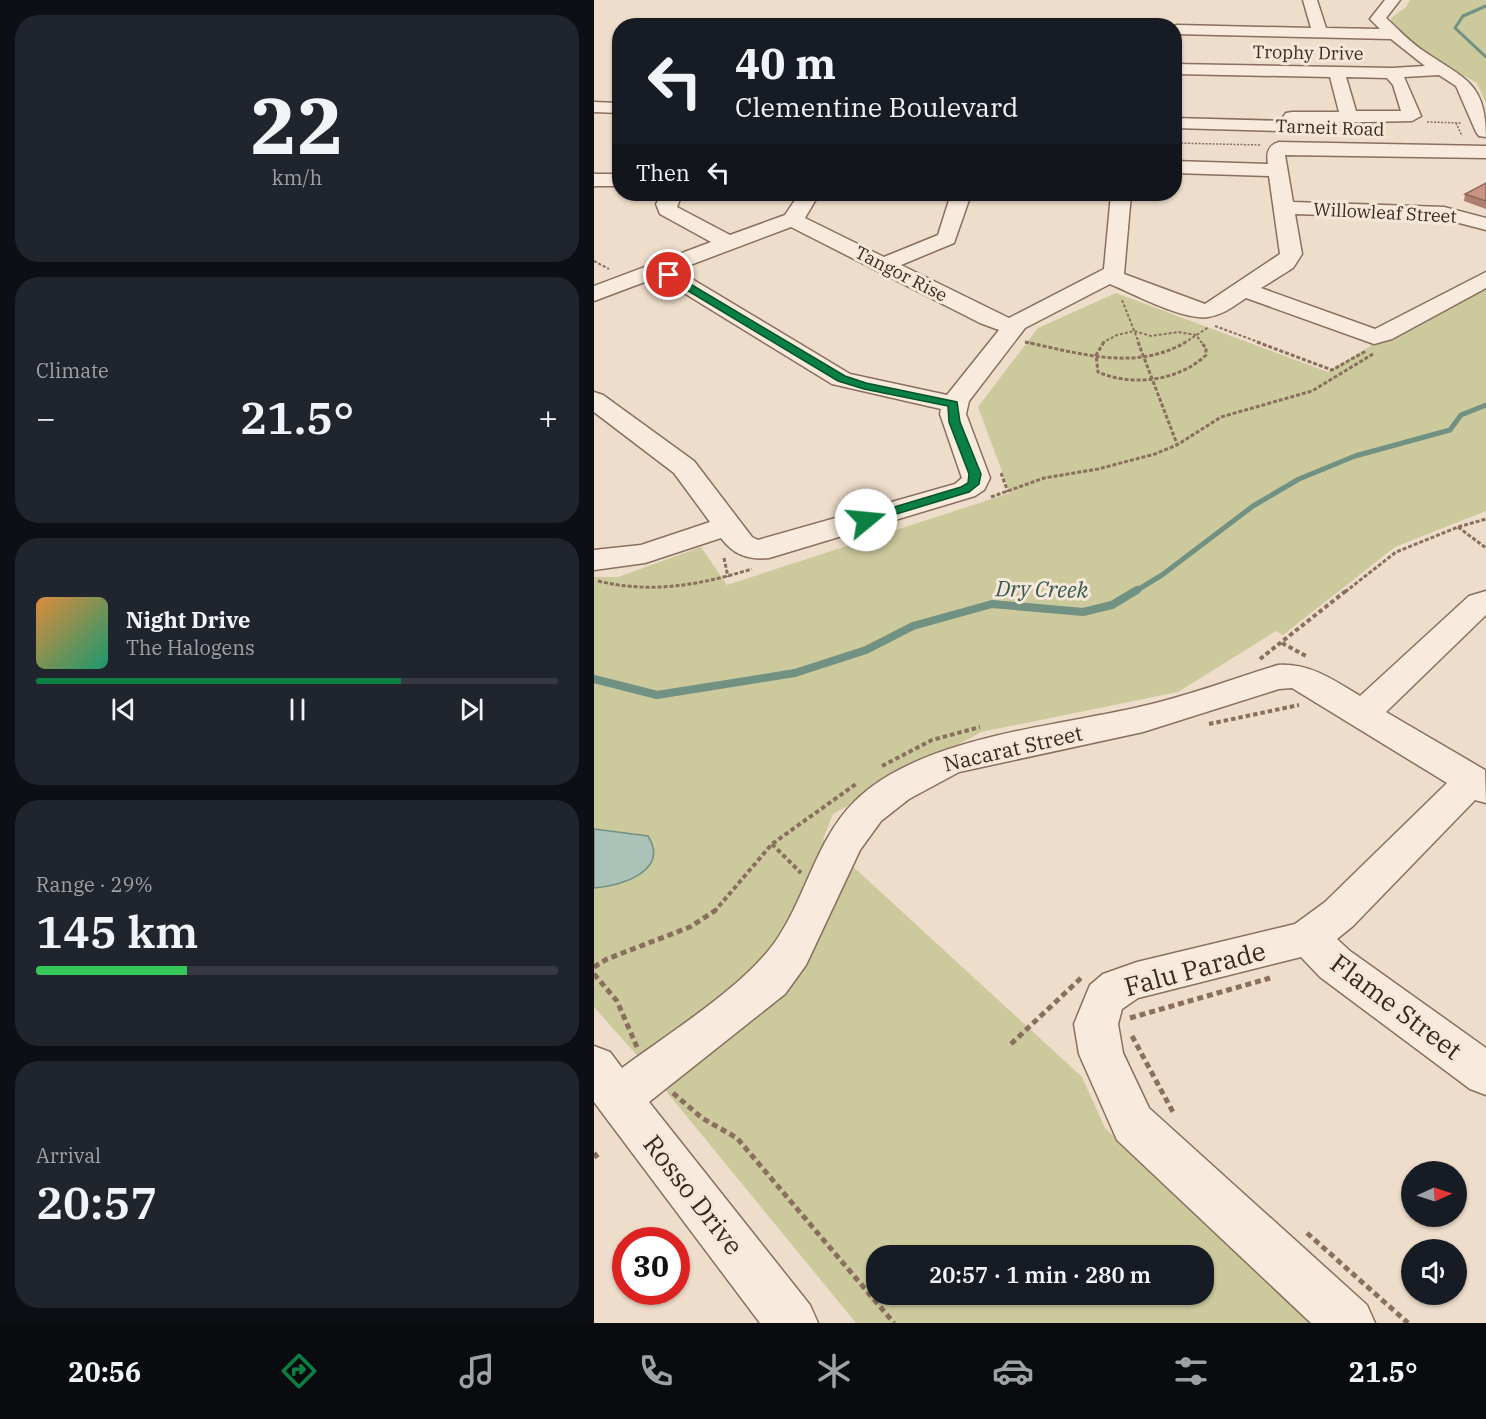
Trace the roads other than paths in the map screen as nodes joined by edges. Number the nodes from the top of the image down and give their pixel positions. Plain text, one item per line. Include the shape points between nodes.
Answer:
1 (1310, 0) edge
2 (1373, 0) edge
3 (1392, 1) edge
4 (1182, 30) edge
5 (1320, 33) junction
6 (1393, 34) junction
7 (1182, 69) edge
8 (1440, 70) junction
9 (1337, 73) junction
10 (1392, 73) junction
11 (594, 107) edge
12 (612, 108) edge
13 (1182, 114) edge
14 (1345, 116) junction
15 (1182, 123) edge
16 (1424, 130) dead end
17 (1480, 132) edge
18 (1486, 152) edge
19 (1182, 167) edge
20 (1278, 170) junction
21 (594, 180) edge
22 (612, 180) edge
23 (668, 201) edge
24 (805, 201) edge
25 (959, 201) edge
26 (1121, 201) edge
27 (1283, 208) junction
28 (792, 219) junction
29 (1486, 224) edge
30 (729, 243) junction
31 (883, 265) junction
32 (660, 269) junction
33 (1486, 279) edge
34 (1118, 280) junction
35 (605, 282) edge
36 (1251, 293) junction
37 (1018, 339) junction
38 (594, 400) edge
39 (954, 404) junction
40 (717, 529) junction
41 (594, 560) edge
42 (1486, 601) edge
43 (1362, 714) junction
44 (1479, 785) edge
45 (1308, 937) junction
46 (1486, 1074) edge
47 (606, 1083) edge
48 (792, 1323) edge
49 (1349, 1323) edge

1 - 5 street
2 - 3 street
3 - 6 street via 1378,19
4 - 5 street
5 - 6 street
6 - 8 street
7 - 9 street, Trophy Drive
8 - 10 street, Trophy Drive
8 - 17 street via 1463,83
9 - 10 street, Trophy Drive
9 - 14 street via 1348,114
10 - 14 street via 1401,84 1412,116
11 - 12 street
13 - 14 street
15 - 16 street, Tarneit Road
18 - 20 street via 1269,147 1275,152
19 - 20 street
20 - 27 street
21 - 22 street
23 - 30 street via 667,210
24 - 28 street
25 - 31 street via 946,239
26 - 34 street via 1115,270
27 - 29 street, Willowleaf Street via 1444,213
27 - 36 street via 1291,254
28 - 30 street
28 - 31 street, Tangor Rise
30 - 32 street
31 - 37 street, Tangor Rise via 988,318
32 - 35 street
32 - 39 street via 841,379
33 - 36 street via 1374,337
34 - 36 street via 1198,310 1211,310
34 - 37 street
37 - 39 street
38 - 40 street via 684,467
39 - 40 street via 955,422 975,474 970,487 764,550 744,548
40 - 41 street via 624,560
42 - 43 street
43 - 44 street, Nacarat Street
43 - 47 street, Nacarat Street via 1307,680 1284,676 1143,719 975,754 935,767 896,789 857,824 791,952 770,981 670,1084
44 - 45 street, Falu Parade via 1340,914
45 - 46 street, Flame Street via 1335,964
45 - 49 street, Falu Parade via 1118,987 1098,1010 1096,1036 1124,1110 1142,1134
47 - 48 street, Rosso Drive

